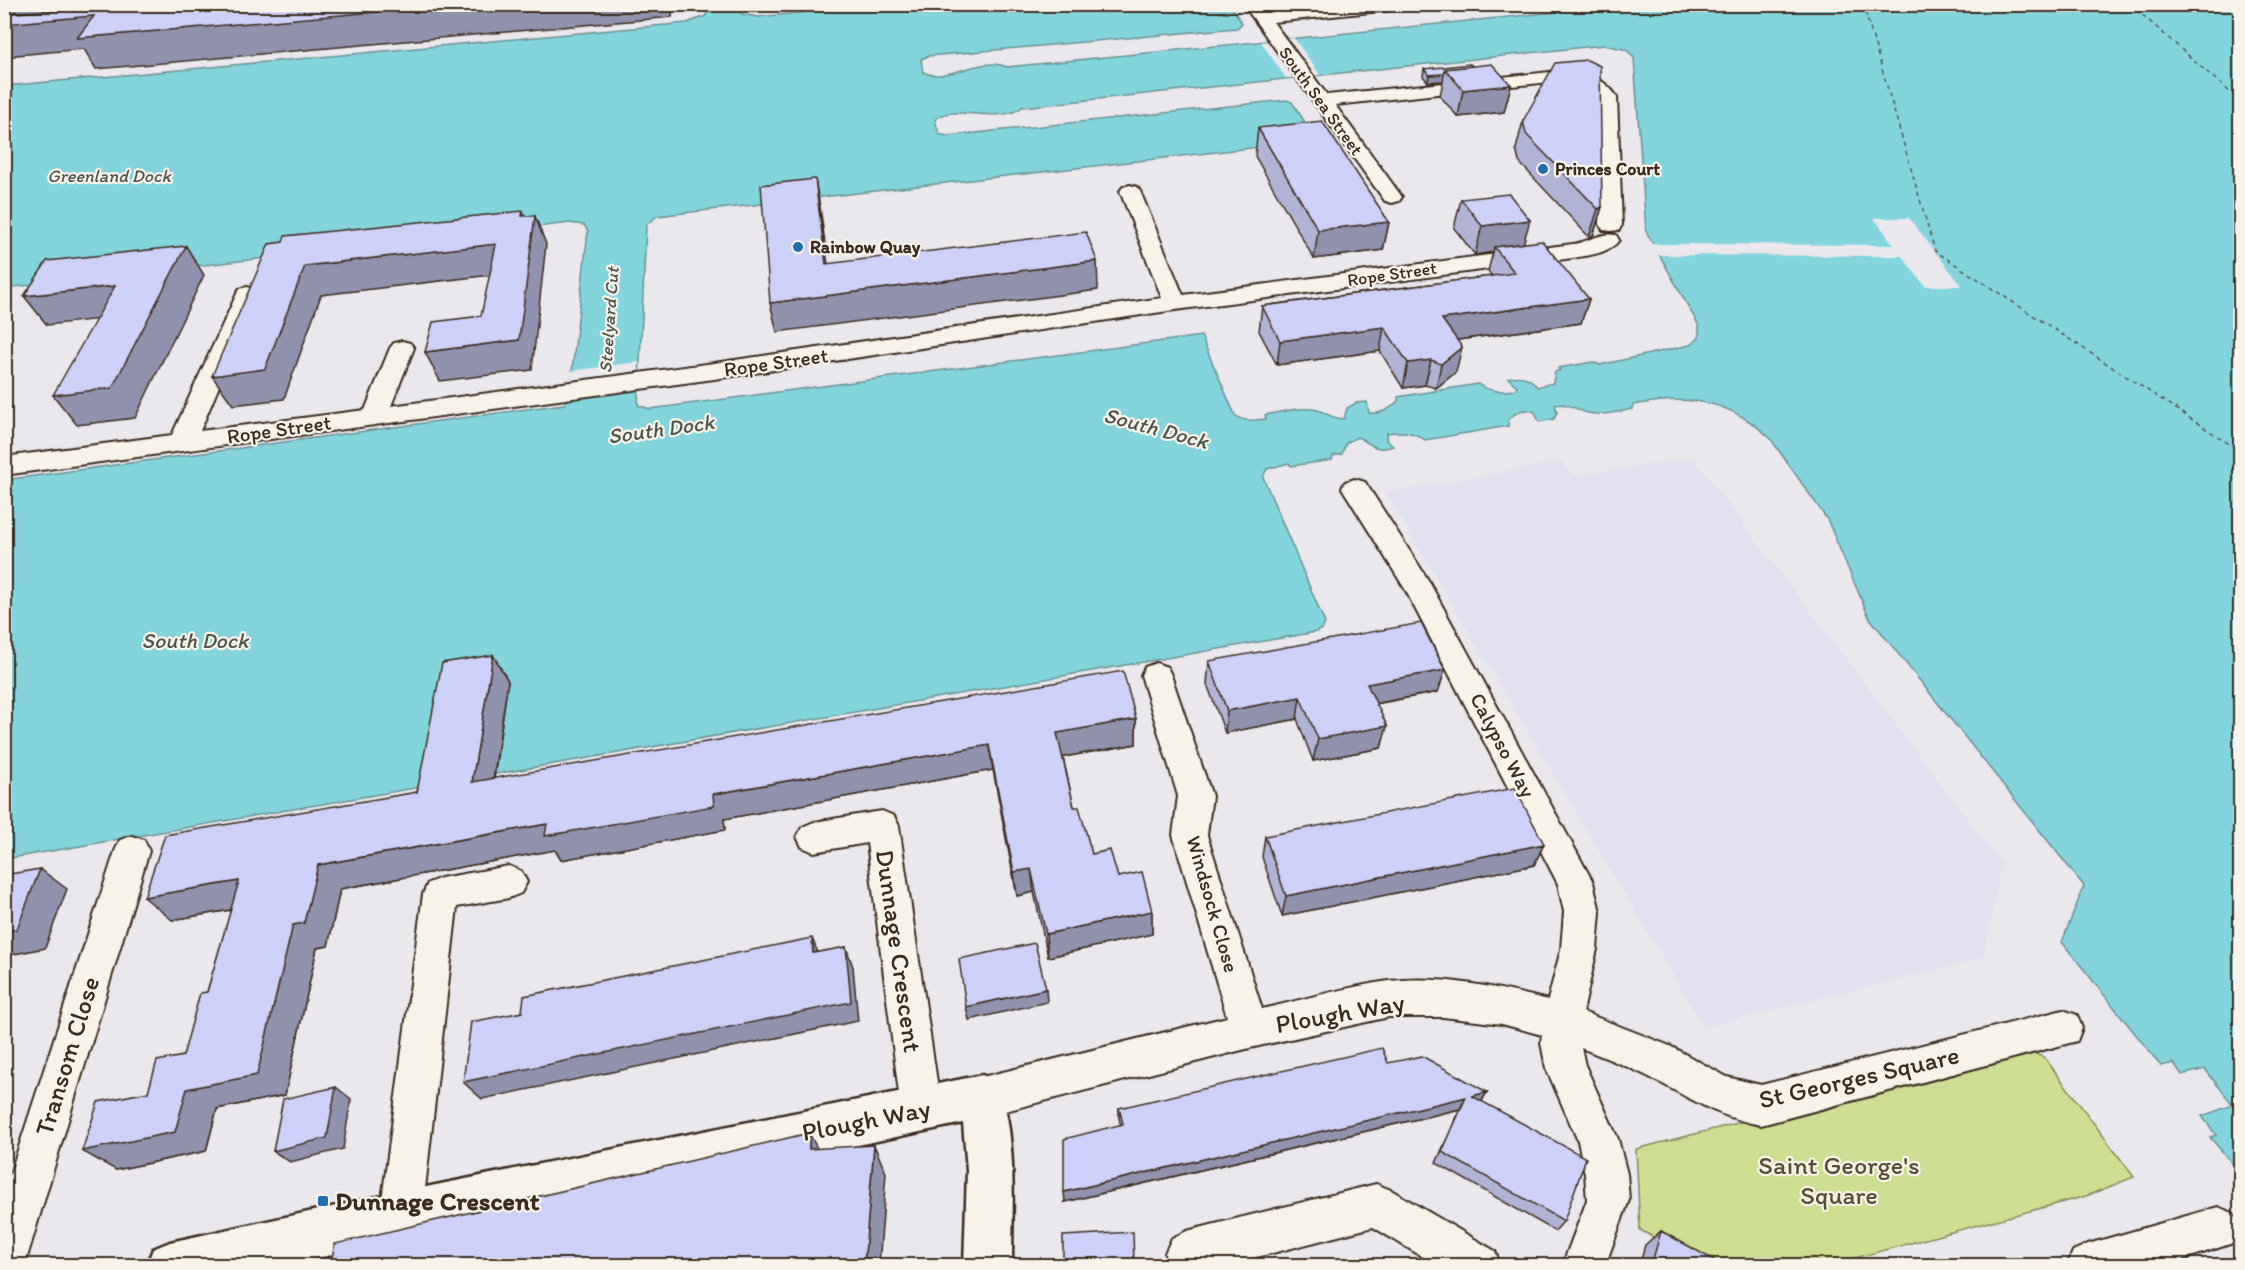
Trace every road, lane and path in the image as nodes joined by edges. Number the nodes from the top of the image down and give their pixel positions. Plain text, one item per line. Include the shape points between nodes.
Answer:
1 (1401, 4) edge
2 (1256, 11) edge
3 (1323, 101) junction
4 (1130, 191) dead end
5 (1392, 197) dead end
6 (247, 294) edge
7 (1175, 303) junction
8 (402, 348) dead end
9 (375, 415) junction
10 (182, 442) junction
11 (4, 466) edge
12 (1355, 488) dead end
13 (1156, 675) dead end
14 (814, 837) dead end
15 (132, 851) dead end
16 (509, 882) dead end
17 (1562, 1022) junction
18 (2063, 1028) dead end
19 (1250, 1030) junction
20 (982, 1097) junction
21 (921, 1109) junction
22 (401, 1215) junction
23 (2218, 1228) dead end
24 (4, 1262) edge
25 (170, 1266) edge
26 (988, 1266) edge
27 (1188, 1266) edge
28 (1480, 1266) edge
29 (1583, 1266) edge
30 (2088, 1266) edge

1 - 2 street
2 - 3 street, South Sea Street
3 - 5 street, South Sea Street
3 - 7 street, Rope Street via 1550,77 1575,78 1598,85 1608,98 1609,233 1592,248
4 - 7 street
6 - 10 street
7 - 9 street, Rope Street
8 - 9 street
9 - 10 street, Rope Street
10 - 11 street, Rope Street
12 - 17 street, Calypso Way via 1417,585 1575,882 1582,912 1579,949
13 - 19 street, Windsock Close via 1195,796 1190,835
14 - 21 street, Dunnage Crescent via 882,826
15 - 24 street, Transom Close
16 - 22 street via 441,894
17 - 18 street, St Georges Square via 1656,1060 1714,1092 1761,1105
17 - 19 street, Plough Way via 1502,1006 1443,999 1389,999
17 - 29 street, Calypso Way via 1560,1043 1566,1068 1598,1139 1606,1174 1608,1200
19 - 20 street, Plough Way
20 - 21 main road, Plough Way
20 - 26 main road via 990,1170
21 - 22 main road, Plough Way
22 - 25 main road, Plough Way
23 - 30 street
27 - 28 street via 1187,1253 1376,1205

